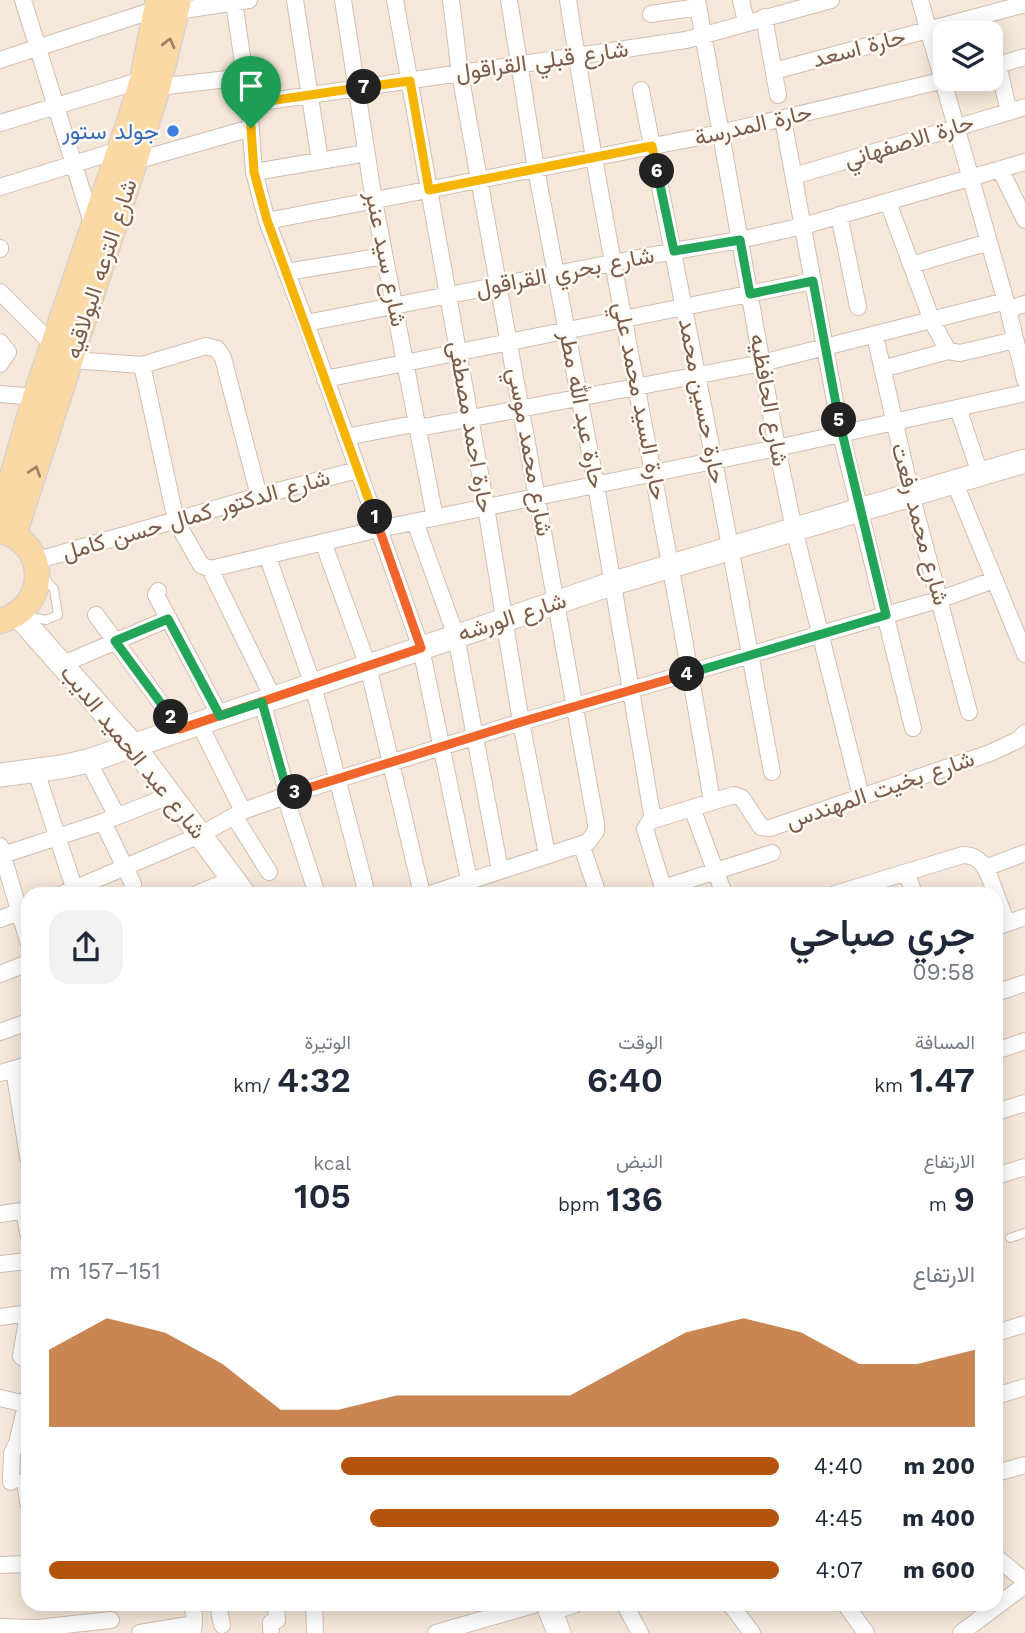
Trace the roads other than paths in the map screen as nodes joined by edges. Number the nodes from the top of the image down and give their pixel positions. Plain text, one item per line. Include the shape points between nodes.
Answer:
1 (23, 0) edge
2 (295, 0) edge
3 (343, 0) edge
4 (396, 0) edge
5 (451, 0) edge
6 (509, 0) edge
7 (568, 0) edge
8 (741, 0) edge
9 (920, 0) edge
10 (242, 1) edge
11 (826, 1) edge
12 (698, 4) edge
13 (1025, 4) edge
14 (168, 5) edge
15 (788, 6) edge
16 (651, 14) dead end
17 (764, 17) junction
18 (746, 22) junction
19 (929, 29) junction
20 (702, 34) junction
21 (933, 41) edge
22 (38, 48) junction
23 (577, 57) junction
24 (1025, 57) edge
25 (0, 60) edge
26 (1003, 63) edge
27 (519, 65) junction
28 (774, 71) junction
29 (460, 74) junction
30 (245, 77) junction
31 (410, 81) junction
32 (150, 83) junction
33 (933, 83) edge
34 (356, 89) junction
35 (641, 90) dead end
36 (948, 91) edge
37 (1002, 91) edge
38 (310, 95) junction
39 (778, 95) dead end
40 (249, 104) junction
41 (56, 106) junction
42 (1025, 107) edge
43 (1009, 112) junction
44 (783, 119) junction
45 (0, 123) edge
46 (956, 127) junction
47 (251, 128) junction
48 (720, 133) junction
49 (652, 146) junction
50 (367, 153) junction
51 (127, 156) junction
52 (594, 158) junction
53 (320, 161) junction
54 (1025, 162) edge
55 (74, 164) junction
56 (536, 169) junction
57 (1000, 169) junction
58 (254, 172) junction
59 (794, 176) junction
60 (971, 178) junction
61 (479, 180) junction
62 (0, 187) edge
63 (429, 190) junction
64 (374, 201) junction
65 (888, 202) junction
66 (839, 215) junction
67 (267, 220) junction
68 (1025, 220) edge
69 (803, 226) junction
70 (93, 228) junction
71 (740, 240) junction
72 (989, 242) junction
73 (674, 251) junction
74 (384, 256) junction
75 (614, 262) junction
76 (911, 265) junction
77 (286, 272) junction
78 (556, 274) junction
79 (813, 281) junction
80 (500, 285) junction
81 (0, 292) edge
82 (750, 294) junction
83 (447, 295) junction
84 (1025, 304) edge
85 (1007, 305) junction
86 (394, 306) junction
87 (684, 307) junction
88 (858, 307) dead end
89 (624, 319) junction
90 (932, 321) junction
91 (306, 323) junction
92 (566, 330) junction
93 (875, 336) junction
94 (1015, 340) junction
95 (510, 342) junction
96 (826, 347) junction
97 (948, 351) junction
98 (457, 352) junction
99 (62, 353) junction
100 (405, 363) junction
101 (762, 363) junction
102 (142, 365) junction
103 (882, 369) junction
104 (697, 376) junction
105 (0, 377) edge
106 (325, 379) junction
107 (1025, 380) edge
108 (637, 387) junction
109 (1025, 393) edge
110 (1, 394) edge
111 (36, 397) junction
112 (579, 398) junction
113 (958, 408) junction
114 (522, 409) junction
115 (469, 419) junction
116 (894, 422) junction
117 (418, 426) junction
118 (841, 434) junction
119 (346, 437) junction
120 (777, 448) junction
121 (714, 461) junction
122 (1025, 461) edge
123 (358, 470) junction
124 (653, 473) junction
125 (980, 474) junction
126 (954, 481) junction
127 (596, 485) junction
128 (911, 494) junction
129 (259, 496) junction
130 (538, 497) junction
131 (486, 507) junction
132 (859, 509) junction
133 (435, 518) junction
134 (176, 521) junction
135 (415, 522) junction
136 (5, 528) edge
137 (379, 529) junction
138 (794, 529) junction
139 (323, 542) junction
140 (730, 548) junction
141 (267, 555) junction
142 (671, 565) junction
143 (36, 567) junction
144 (210, 569) junction
145 (994, 580) junction
146 (614, 583) junction
147 (158, 591) dead end
148 (941, 599) junction
149 (556, 603) junction
150 (96, 615) dead end
151 (886, 615) junction
152 (8, 618) edge
153 (168, 619) junction
154 (504, 620) junction
155 (821, 635) junction
156 (456, 636) junction
157 (1021, 637) edge
158 (115, 641) junction
159 (421, 648) junction
160 (1025, 654) edge
161 (749, 656) junction
162 (63, 664) junction
163 (368, 666) junction
164 (691, 673) junction
165 (313, 685) junction
166 (632, 690) junction
167 (267, 700) junction
168 (574, 706) junction
169 (969, 712) dead end
170 (521, 722) junction
171 (200, 723) junction
172 (913, 728) dead end
173 (475, 737) junction
174 (1023, 742) edge
175 (133, 745) junction
176 (441, 748) junction
177 (88, 761) junction
178 (391, 764) junction
179 (36, 771) junction
180 (772, 772) dead end
181 (0, 775) edge
182 (338, 780) junction
183 (171, 795) junction
184 (286, 795) junction
185 (861, 796) junction
186 (712, 802) junction
187 (692, 808) junction
188 (238, 814) junction
189 (110, 819) junction
190 (653, 820) junction
191 (200, 835) junction
192 (58, 837) junction
193 (581, 844) junction
194 (1, 852) edge
195 (772, 853) dead end
196 (1025, 853) edge
197 (547, 855) junction
198 (125, 867) junction
199 (985, 868) junction
200 (500, 870) junction
201 (716, 871) junction
202 (269, 872) dead end
203 (907, 873) junction
204 (133, 884) dead end
205 (239, 886) edge
206 (70, 887) edge
207 (83, 887) edge
208 (315, 887) edge
209 (365, 887) edge
210 (420, 887) edge
211 (461, 887) edge
212 (596, 887) edge
213 (663, 887) edge
214 (674, 887) edge
215 (722, 887) edge
216 (862, 887) edge
217 (912, 887) edge
218 (993, 887) edge
219 (21, 905) edge
220 (21, 911) edge
221 (1025, 917) edge
222 (0, 919) edge
223 (1003, 924) edge
224 (21, 966) edge
225 (0, 974) edge
226 (1025, 983) edge
227 (1003, 991) edge
228 (21, 1024) edge
229 (0, 1032) edge
230 (1025, 1041) edge
231 (1003, 1049) edge
232 (14, 1069) edge
233 (1025, 1103) edge
234 (1003, 1110) edge
235 (21, 1113) edge
236 (1025, 1167) edge
237 (1003, 1174) edge
238 (21, 1211) edge
239 (0, 1214) edge
240 (1025, 1233) edge
241 (1010, 1238) dead end
242 (21, 1262) edge
243 (0, 1264) edge
244 (21, 1315) edge
245 (0, 1317) edge
246 (1025, 1324) edge
247 (1003, 1331) edge
248 (1025, 1387) edge
249 (1003, 1394) edge
250 (0, 1398) edge
251 (21, 1400) edge
252 (21, 1426) edge
253 (1025, 1465) edge
254 (1003, 1472) edge
255 (16, 1481) edge
256 (1003, 1563) edge
257 (21, 1564) edge
258 (0, 1565) edge
259 (1025, 1583) edge
260 (1003, 1600) edge
261 (219, 1611) edge
262 (276, 1611) edge
263 (314, 1611) edge
264 (628, 1611) edge
265 (736, 1611) edge
266 (850, 1611) edge
267 (989, 1611) edge
268 (547, 1614) edge
269 (196, 1615) edge
270 (111, 1620) dead end
271 (84, 1621) edge
272 (222, 1625) dead end
273 (0, 1628) edge
274 (473, 1628) edge
275 (271, 1629) dead end
276 (23, 1630) edge
277 (442, 1632) edge
278 (140, 1633) edge
279 (315, 1633) edge
280 (640, 1633) edge
281 (752, 1633) edge
282 (866, 1633) edge
283 (961, 1633) edge

1 - 22 street
2 - 38 street
3 - 34 street, شارع سيد عنبر
4 - 31 street, حارة احمد مصطفى
5 - 29 street, شارع محمد موسي
6 - 27 street, حارة عبد الله مطر
7 - 23 street, حارة السيد محمد علي
8 - 18 street
9 - 19 street
10 - 14 street
10 - 30 street
11 - 15 street, شارع قبلي القراقول
12 - 16 street
12 - 20 street, شارع الحافظيه
13 - 19 street, حارة اسعد
14 - 22 street
14 - 32 main road, شارع الترعه البولاقيه
15 - 17 street, شارع قبلي القراقول
17 - 18 street, شارع قبلي القراقول
17 - 28 street
18 - 20 street, شارع قبلي القراقول
19 - 21 street
19 - 28 street, حارة اسعد
20 - 23 street, شارع قبلي القراقول
20 - 48 street, شارع الحافظيه
22 - 25 street
22 - 41 street
23 - 27 street, شارع قبلي القراقول
23 - 52 street, حارة السيد محمد علي
24 - 26 street
27 - 29 street, شارع قبلي القراقول
27 - 56 street, حارة عبد الله مطر
28 - 39 street
29 - 31 street, شارع قبلي القراقول
29 - 61 street, شارع محمد موسي
30 - 32 street
30 - 40 street
31 - 34 street, شارع قبلي القراقول
31 - 63 street, حارة احمد مصطفى
32 - 41 street
32 - 51 main road, شارع الترعه البولاقيه
33 - 44 street, حارة المدرسة
34 - 38 street, شارع قبلي القراقول
34 - 50 street, شارع سيد عنبر
35 - 49 street, حارة حسين محمد
36 - 46 street
37 - 43 street
38 - 40 street, شارع قبلي القراقول
38 - 53 street
40 - 47 street
41 - 45 street
41 - 55 street
42 - 43 street, حارة الاصفهاني
43 - 46 street, حارة الاصفهاني
44 - 48 street, حارة المدرسة
44 - 59 street
46 - 59 street, حارة الاصفهاني
46 - 60 street
47 - 51 street
47 - 58 street
48 - 49 street, حارة المدرسة
48 - 71 street, شارع الحافظيه
49 - 52 street, حارة المدرسة
49 - 73 street, حارة حسين محمد
50 - 53 street
50 - 64 street, شارع سيد عنبر
51 - 55 street
51 - 70 main road, شارع الترعه البولاقيه
51 - 99 main road, شارع الترعه البولاقيه
52 - 56 street, حارة المدرسة
52 - 75 street, حارة السيد محمد علي
53 - 58 street
54 - 57 street, شارع بحري القراقول
55 - 62 street
55 - 70 street
56 - 61 street, حارة المدرسة
56 - 78 street, حارة عبد الله مطر
57 - 60 street, شارع بحري القراقول
57 - 68 street
58 - 67 street
59 - 69 street
60 - 65 street, شارع بحري القراقول
60 - 72 street
61 - 63 street, حارة المدرسة
61 - 80 street, شارع محمد موسي
63 - 64 street, حارة المدرسة
63 - 83 street, حارة احمد مصطفى
64 - 67 street, حارة المدرسة
64 - 74 street, شارع سيد عنبر
65 - 66 street, شارع بحري القراقول
65 - 76 street
66 - 69 street, شارع بحري القراقول
66 - 88 street
67 - 77 street
69 - 71 street, شارع بحري القراقول
69 - 79 street
70 - 99 main road, شارع الترعه البولاقيه
71 - 73 street, شارع بحري القراقول
71 - 82 street, شارع الحافظيه
72 - 76 street
72 - 85 street
73 - 75 street, شارع بحري القراقول
73 - 87 street, حارة حسين محمد
74 - 77 street
74 - 86 street, شارع سيد عنبر
75 - 78 street, شارع بحري القراقول
75 - 89 street, حارة السيد محمد علي
76 - 90 street
77 - 91 street
78 - 80 street, شارع بحري القراقول
78 - 92 street, حارة عبد الله مطر
79 - 82 street
79 - 96 street
80 - 83 street, شارع بحري القراقول
80 - 95 street, شارع محمد موسي
81 - 99 street
82 - 87 street
82 - 101 street, شارع الحافظيه
83 - 86 street, شارع بحري القراقول
83 - 98 street, حارة احمد مصطفى
84 - 85 street
85 - 90 street
85 - 94 street
86 - 91 street, شارع بحري القراقول
86 - 100 street, شارع سيد عنبر
87 - 89 street
87 - 104 street, حارة حسين محمد
89 - 92 street
89 - 108 street, حارة السيد محمد علي
90 - 93 street
90 - 97 street
91 - 106 street
92 - 95 street
92 - 112 street, حارة عبد الله مطر
93 - 96 street
93 - 103 street, شارع محمد رفعت
94 - 97 street via 960,353
94 - 107 street
95 - 98 street
95 - 114 street, شارع محمد موسي
96 - 101 street
96 - 118 street
97 - 103 street
98 - 100 street
98 - 115 street, حارة احمد مصطفى
99 - 102 street
99 - 111 main road, شارع الترعه البولاقيه
136 -> 99 main road, شارع الترعه البولاقيه
100 - 106 street
100 - 117 street, شارع سيد عنبر
101 - 104 street
101 - 120 street, شارع الحافظيه
102 - 129 street via 206,346 221,353
102 - 134 street
103 - 116 street, شارع محمد رفعت
104 - 108 street
104 - 121 street, حارة حسين محمد
105 - 110 street
106 - 119 street
108 - 112 street
108 - 124 street, حارة السيد محمد علي
109 - 113 street
110 - 111 street
111 - 136 main road, شارع الترعه البولاقيه
112 - 114 street
112 - 127 street, حارة عبد الله مطر
113 - 116 street
113 - 125 street
114 - 115 street
114 - 130 street, شارع محمد موسي
115 - 117 street
115 - 131 street, حارة احمد مصطفى
116 - 118 street
116 - 128 street, شارع محمد رفعت
117 - 119 street
117 - 133 street, شارع سيد عنبر
118 - 120 street
118 - 132 street
119 - 123 street
120 - 121 street
120 - 138 street, شارع الحافظيه
121 - 124 street
121 - 140 street, حارة حسين محمد
122 - 125 street, شارع الورشه
123 - 129 street, شارع الدكتور كمال حسن كامل
123 - 137 street
124 - 127 street
124 - 142 street, حارة السيد محمد علي
125 - 126 street, شارع الورشه
126 - 128 street, شارع الورشه
126 - 145 street
127 - 130 street
127 - 146 street, حارة عبد الله مطر
128 - 132 street, شارع الورشه
128 - 148 street, شارع محمد رفعت
129 - 134 street, شارع الدكتور كمال حسن كامل
130 - 131 street
130 - 149 street, شارع محمد موسي
131 - 133 street
131 - 154 street, حارة احمد مصطفى
132 - 138 street, شارع الورشه
132 - 151 street
133 - 135 street
134 - 143 street, شارع الدكتور كمال حسن كامل
134 - 144 street via 201,565
135 - 137 street
135 - 156 street
136 - 143 main road via 27,546
137 - 139 street
137 - 159 street
138 - 140 street, شارع الورشه
138 - 155 street, شارع الحافظيه
139 - 141 street
139 - 163 street
140 - 142 street, شارع الورشه
140 - 161 street, حارة حسين محمد
141 - 144 street
141 - 165 street
142 - 146 street, شارع الورشه
142 - 164 street, حارة السيد محمد علي
143 - 152 main road via 35,592 25,608
144 - 167 street
145 - 148 street
145 - 157 street
146 - 149 street, شارع الورشه
146 - 166 street, حارة عبد الله مطر
147 - 153 street
148 - 151 street
148 - 169 street, شارع محمد رفعت
149 - 154 street, شارع الورشه
149 - 168 street, شارع محمد موسي
150 - 158 street
151 - 155 street
151 - 172 street
152 - 162 street, شارع عبد الحميد الديب
153 - 158 street
153 - 171 street
154 - 156 street, شارع الورشه
154 - 170 street, حارة احمد مصطفى
155 - 161 street
155 - 185 street, شارع الحافظيه
156 - 159 street, شارع الورشه
156 - 173 street
157 - 160 street
158 - 162 street
158 - 171 street
159 - 163 street, شارع الورشه
159 - 176 street
161 - 164 street
161 - 180 street, حارة حسين محمد
162 - 175 street, شارع عبد الحميد الديب
163 - 165 street, شارع الورشه
163 - 178 street
164 - 166 street
164 - 186 street, حارة السيد محمد علي
165 - 167 street, شارع الورشه
165 - 182 street
166 - 168 street
166 - 190 street, حارة عبد الله مطر
167 - 171 street, شارع الورشه
167 - 184 street
168 - 170 street
168 - 193 street, شارع محمد موسي via 596,824 593,837
170 - 173 street
170 - 197 street, حارة احمد مصطفى
171 - 175 street, شارع الورشه
171 - 188 street
173 - 176 street
173 - 200 street
174 - 185 street, شارع بخيت المهندس
175 - 177 street, شارع الورشه
175 - 183 street, شارع عبد الحميد الديب
176 - 178 street
176 - 211 street
177 - 179 street, شارع الورشه
177 - 189 street
178 - 182 street
178 - 210 street
179 - 181 street, شارع الورشه
179 - 192 street
182 - 184 street
182 - 209 street
183 - 189 street
183 - 191 street, شارع عبد الحميد الديب
184 - 188 street
184 - 208 street
185 - 186 street, شارع بخيت المهندس via 765,829 744,801 734,796
186 - 187 street
187 - 190 street
187 - 201 street
188 - 191 street
188 - 202 street
189 - 192 street
189 - 198 street
190 - 213 street, حارة عبد الله مطر via 645,829
191 - 198 street
191 - 205 street, شارع عبد الحميد الديب
192 - 194 street
192 - 206 street
193 - 197 street
193 - 212 street
194 - 219 street
195 - 201 street
196 - 199 street
197 - 200 street
198 - 204 street
198 - 207 street
199 - 203 street via 976,858 963,855
199 - 218 street
200 - 211 street
201 - 214 street
201 - 215 street
203 - 216 street
203 - 217 street
220 - 222 street
221 - 223 street
224 - 225 street
226 - 227 street
228 - 229 street
230 - 231 street
232 - 235 street
233 - 234 street
236 - 237 street
238 - 239 street
240 - 241 lane
242 - 243 street
244 - 245 street
246 - 247 street
248 - 249 street
250 - 251 street
252 - 255 street via 12,1453
253 - 254 street
256 - 259 street
257 - 258 street
259 - 260 street
261 - 272 street
262 - 275 street
263 - 279 street
264 - 280 street
265 - 281 street
266 - 282 street
267 - 283 street
268 - 274 street
269 - 278 street
270 - 271 street
271 - 276 street
273 - 276 street
274 - 277 street

